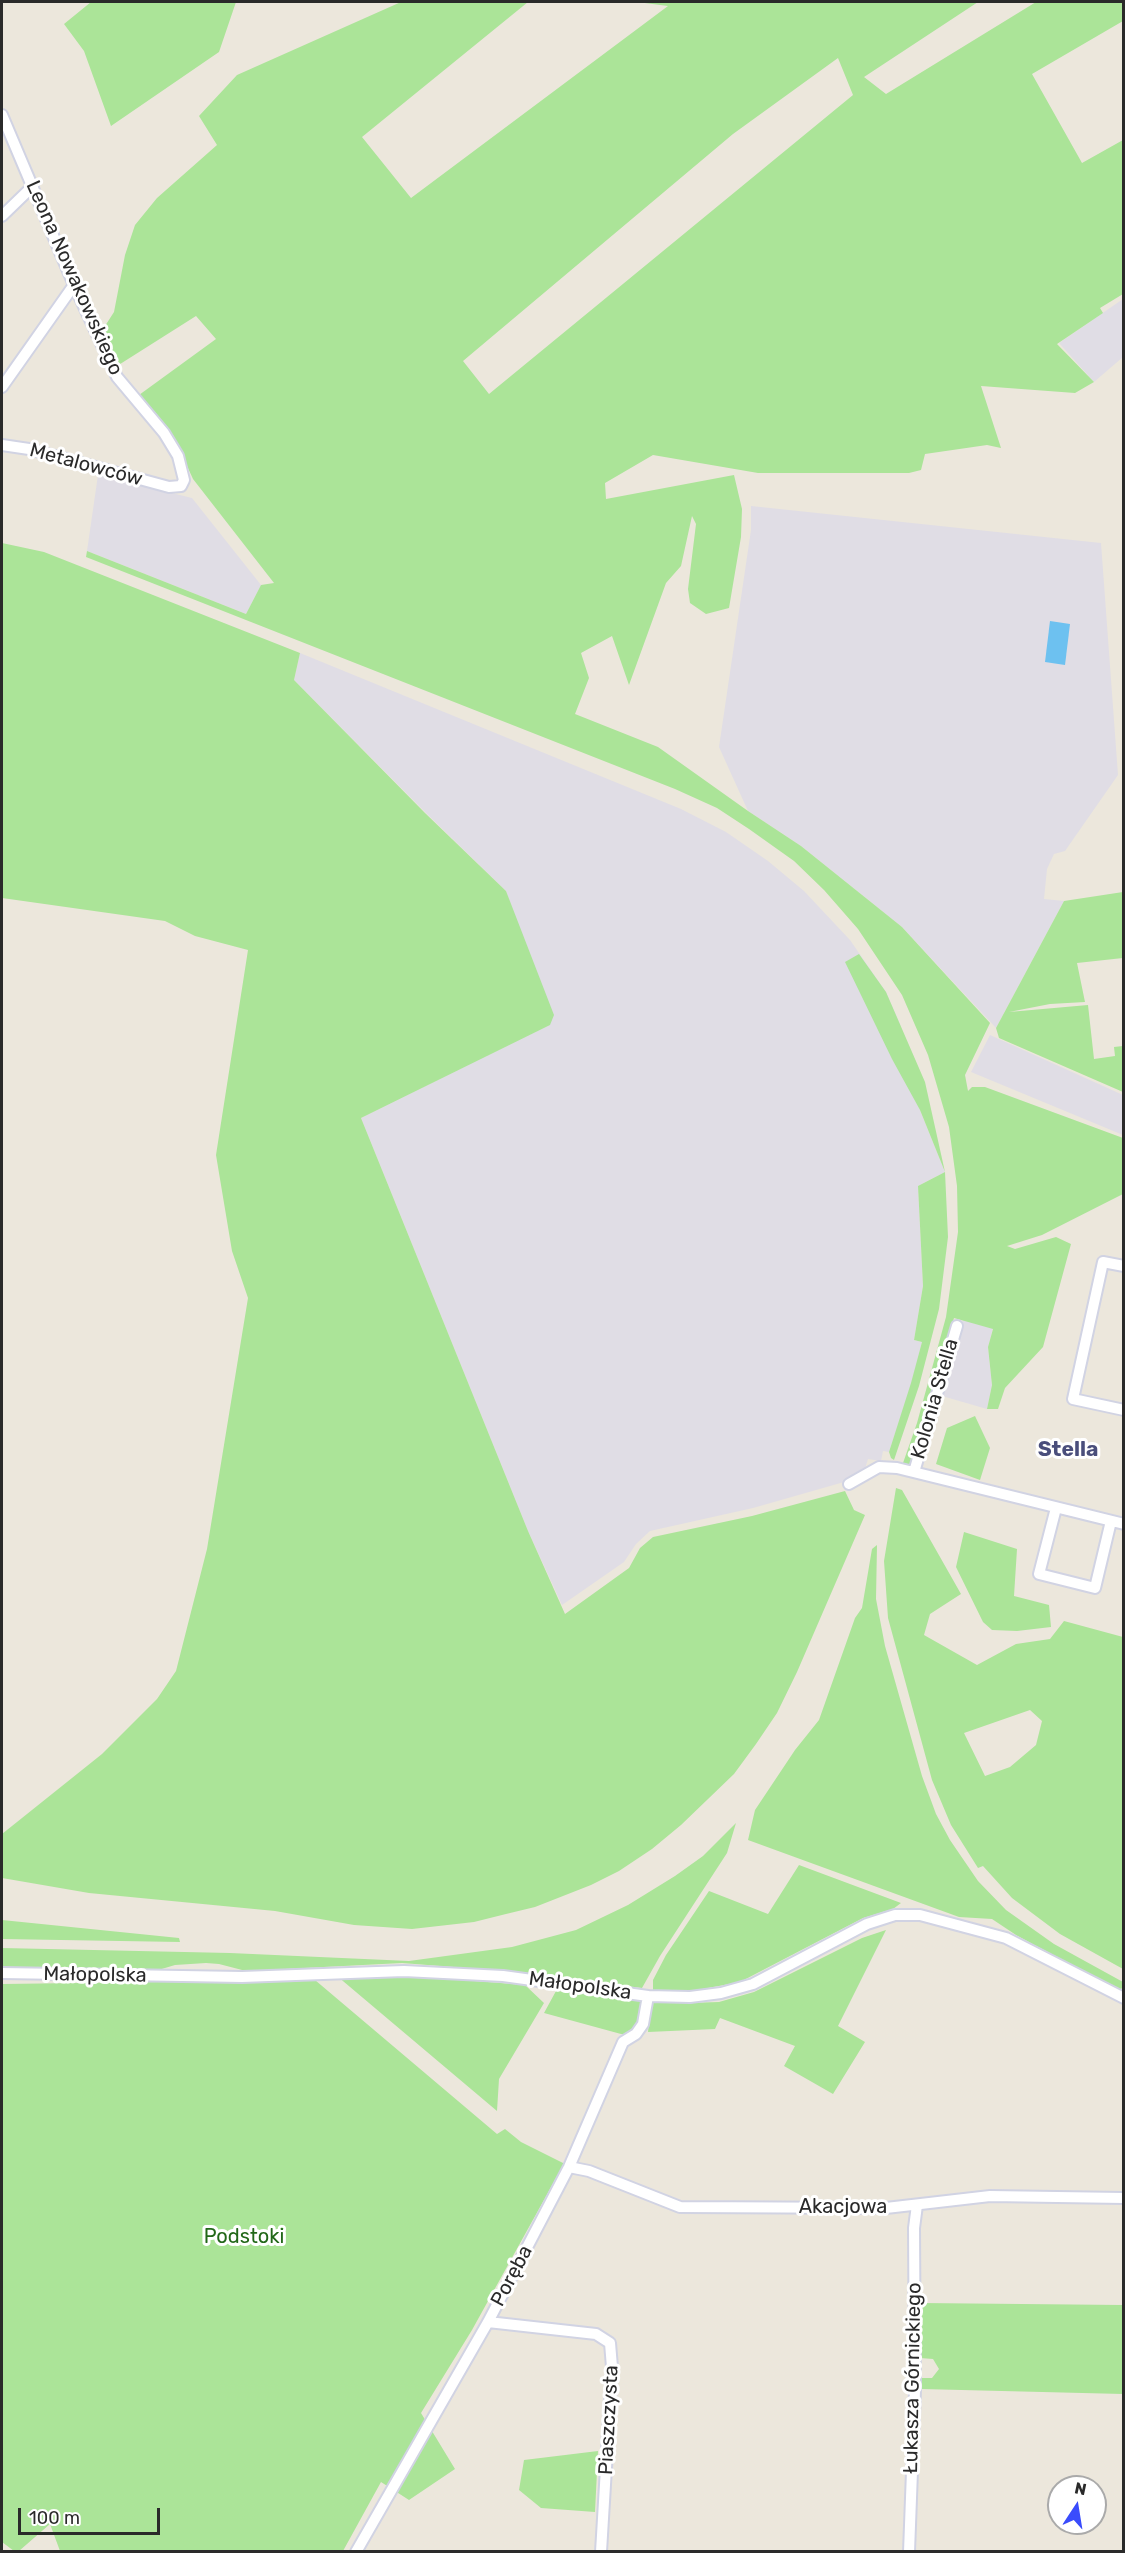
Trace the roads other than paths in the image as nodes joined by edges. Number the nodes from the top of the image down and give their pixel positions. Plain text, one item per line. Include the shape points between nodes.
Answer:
1 (2, 115) edge
2 (33, 186) junction
3 (2, 216) edge
4 (74, 285) junction
5 (2, 387) edge
6 (2, 445) edge
7 (169, 487) joint
8 (1124, 1266) edge
9 (957, 1326) dead end
10 (1124, 1410) edge
11 (914, 1472) junction
12 (849, 1484) dead end
13 (1056, 1508) junction
14 (1111, 1521) junction
15 (1124, 1524) edge
16 (2, 1973) edge
17 (648, 1996) junction
18 (1124, 1998) edge
19 (569, 2166) junction
20 (1124, 2198) edge
21 (917, 2205) junction
22 (488, 2322) junction
23 (356, 2552) edge
24 (601, 2552) edge
25 (909, 2552) edge

1 - 2 street, Leona Nowakowskiego
2 - 3 street
2 - 4 street, Leona Nowakowskiego
4 - 5 street
4 - 7 street, Leona Nowakowskiego via 117,377 159,426 178,456 184,480 181,486
6 - 7 street, Metalowców
8 - 10 street via 1103,1262 1073,1399
9 - 11 street, Kolonia Stella
11 - 12 street, Kolonia Stella via 879,1467
11 - 13 street, Kolonia Stella
13 - 14 street, Kolonia Stella
13 - 14 street via 1039,1574 1095,1588
14 - 15 street, Kolonia Stella
16 - 17 street, Małopolska via 242,1977 404,1971 503,1976
17 - 18 street, Małopolska via 720,1993 753,1984 867,1924 895,1915 920,1915 1006,1938
17 - 19 street, Poręba via 643,2024 623,2042
19 - 21 street, Akacjowa via 680,2207
19 - 22 street, Poręba
20 - 21 street, Akacjowa via 990,2196
21 - 25 street, Łukasza Górnickiego
22 - 23 street, Poręba
22 - 24 street, Piaszczysta via 596,2334 610,2343 612,2367

